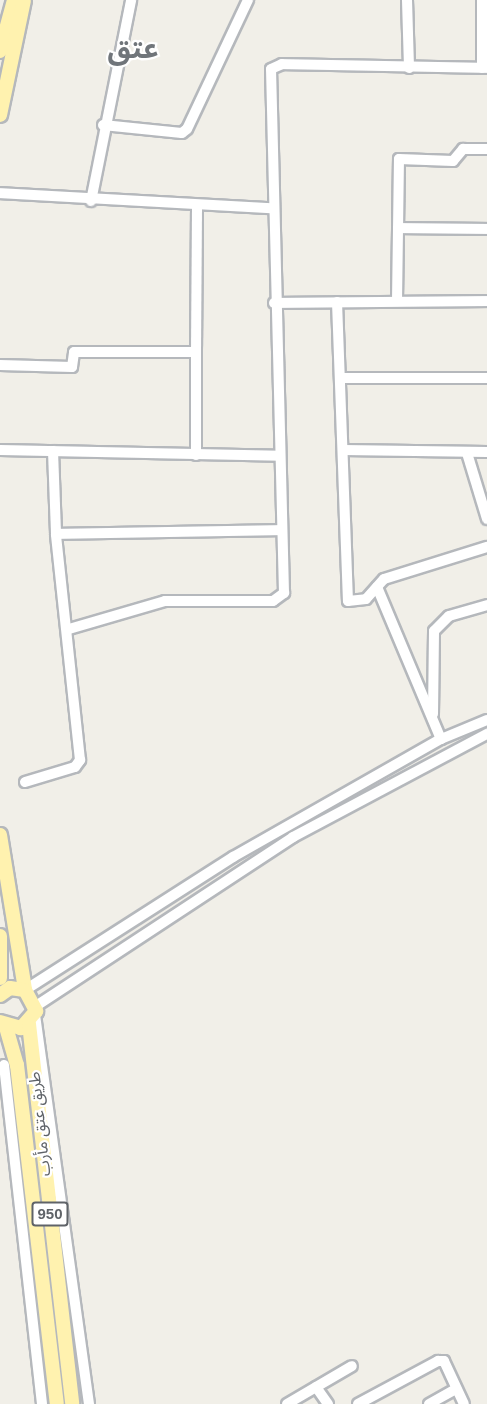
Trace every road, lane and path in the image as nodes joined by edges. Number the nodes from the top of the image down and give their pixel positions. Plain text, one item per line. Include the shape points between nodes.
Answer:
1 (14, 0) edge
2 (24, 0) edge
3 (131, 0) edge
4 (248, 0) edge
5 (407, 0) edge
6 (482, 0) edge
7 (0, 51) edge
8 (409, 68) junction
9 (485, 68) edge
10 (0, 115) edge
11 (103, 125) junction
12 (487, 149) edge
13 (0, 193) edge
14 (91, 201) junction
15 (197, 206) junction
16 (271, 208) junction
17 (398, 228) junction
18 (487, 229) edge
19 (397, 301) junction
20 (487, 301) edge
21 (337, 302) junction
22 (274, 303) junction
23 (196, 352) junction
24 (0, 365) edge
25 (340, 378) junction
26 (487, 378) edge
27 (0, 450) edge
28 (343, 450) junction
29 (53, 452) junction
30 (487, 452) edge
31 (467, 453) junction
32 (196, 454) junction
33 (280, 456) junction
34 (487, 519) edge
35 (282, 530) junction
36 (56, 534) junction
37 (487, 547) edge
38 (377, 587) junction
39 (487, 605) edge
40 (69, 629) junction
41 (487, 720) edge
42 (433, 723) junction
43 (487, 734) edge
44 (453, 735) junction
45 (441, 739) junction
46 (459, 749) junction
47 (25, 782) dead end
48 (0, 835) edge
49 (0, 936) edge
50 (0, 969) edge
51 (0, 978) edge
52 (25, 990) junction
53 (0, 995) edge
54 (33, 1015) junction
55 (2, 1024) edge
56 (4, 1065) dead end
57 (352, 1366) dead end
58 (316, 1386) junction
59 (456, 1389) junction
60 (42, 1404) edge
61 (57, 1404) edge
62 (72, 1404) edge
63 (89, 1404) edge
64 (287, 1404) edge
65 (328, 1404) edge
66 (358, 1404) edge
67 (429, 1404) edge
68 (464, 1404) edge

1 - 7 main road
2 - 10 main road
3 - 11 street
4 - 11 street via 182,134
5 - 8 street
6 - 9 street
8 - 9 street
8 - 16 street via 282,64 271,69
11 - 14 street
12 - 17 street via 463,149 453,161 399,159
13 - 14 street
14 - 15 street
15 - 16 street
15 - 23 street
16 - 22 street
17 - 18 street
17 - 19 street
19 - 20 street
19 - 21 street
21 - 22 street
21 - 25 street
22 - 33 street
23 - 24 street via 74,352 72,367
23 - 32 street
25 - 26 street
25 - 28 street
27 - 29 street
28 - 31 street
28 - 38 street via 348,601 354,604
29 - 32 street
29 - 36 street
30 - 31 street
31 - 34 street
32 - 33 street
33 - 35 street
35 - 36 street
35 - 40 street via 284,593 278,600 165,601
36 - 40 street
37 - 38 street via 384,579
38 - 42 street
39 - 42 street via 449,616 434,631
40 - 47 street via 80,760 75,767
41 - 44 street
42 - 45 street
43 - 46 street
44 - 45 street
44 - 46 street
45 - 52 street via 233,857
46 - 54 street via 293,837
48 - 52 main road
49 - 50 main road
50 - 51 main road
52 - 53 main road via 10,988
52 - 54 main road
54 - 55 main road
54 - 62 main road, طريق عتق مأرب / 950
54 - 63 street
55 - 61 main road, طريق عتق مأرب / 950 via 17,1065
56 - 60 street
57 - 58 street
58 - 64 street
58 - 65 street
59 - 66 street via 444,1361 438,1361
59 - 67 street
59 - 68 street

